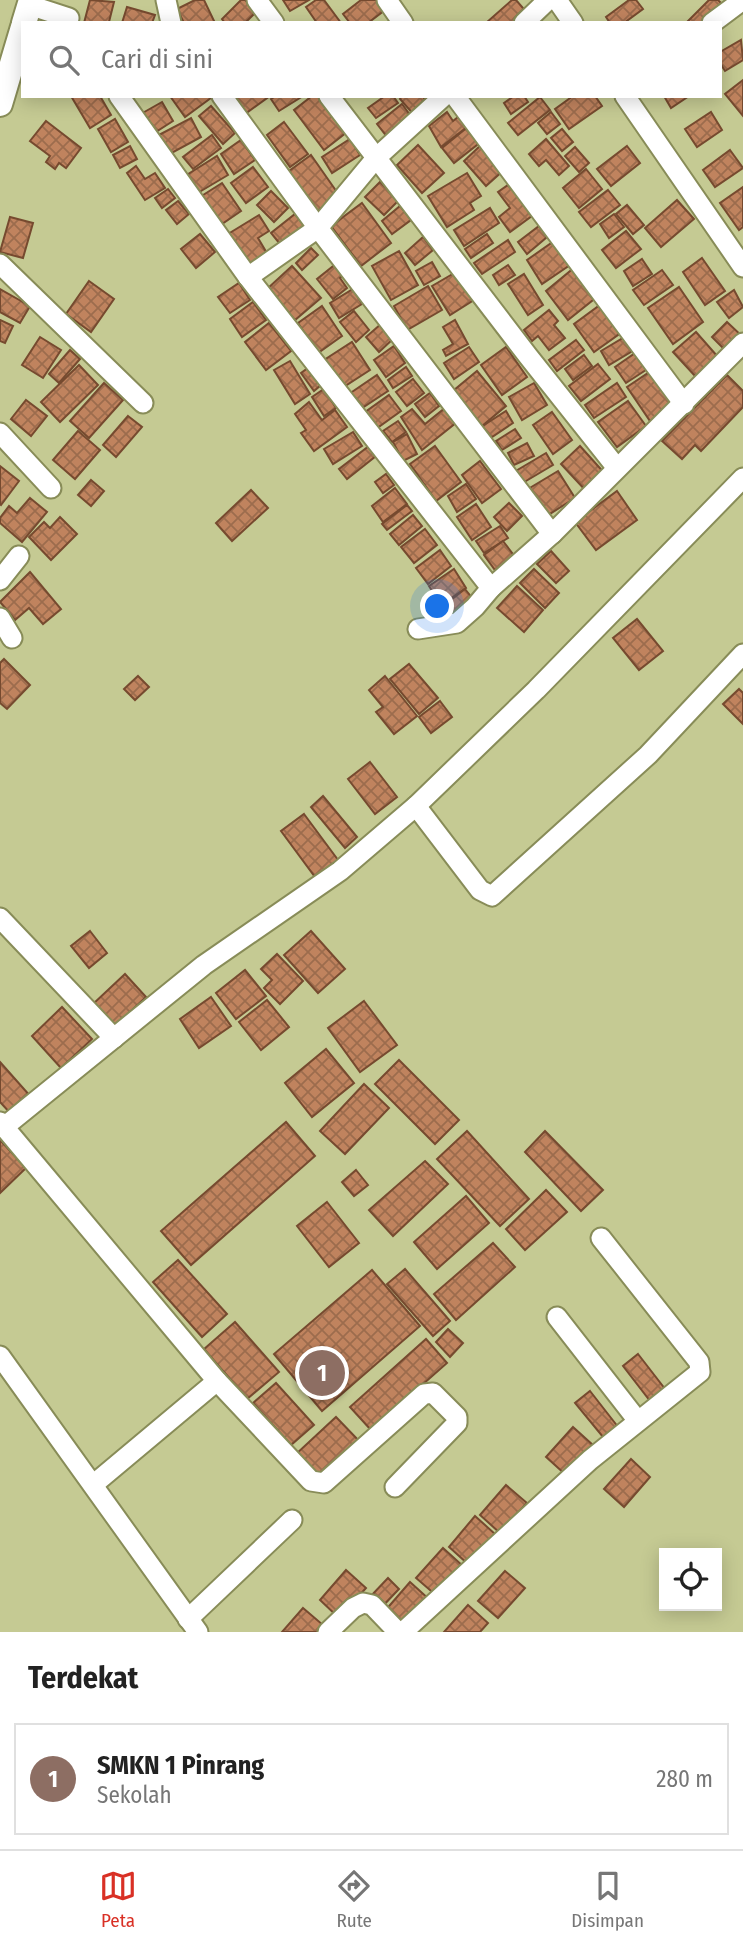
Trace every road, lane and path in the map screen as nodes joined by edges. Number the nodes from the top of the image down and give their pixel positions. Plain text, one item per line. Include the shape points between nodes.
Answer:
1 (166, 0) edge
2 (257, 0) edge
3 (387, 0) edge
4 (548, 0) edge
5 (557, 0) edge
6 (743, 0) edge
7 (27, 14) edge
8 (71, 14) edge
9 (171, 21) edge
10 (273, 21) edge
11 (402, 21) edge
12 (526, 21) edge
13 (572, 21) edge
14 (715, 21) edge
15 (21, 34) edge
16 (120, 98) edge
17 (223, 98) edge
18 (331, 98) edge
19 (442, 98) edge
20 (456, 98) edge
21 (626, 98) edge
22 (0, 104) edge
23 (376, 158) junction
24 (318, 228) junction
25 (0, 264) edge
26 (743, 267) edge
27 (248, 277) junction
28 (743, 343) edge
29 (143, 403) dead end
30 (684, 404) junction
31 (0, 433) edge
32 (617, 468) junction
33 (743, 478) edge
34 (51, 488) dead end
35 (552, 534) junction
36 (19, 556) dead end
37 (0, 580) edge
38 (491, 587) junction
39 (0, 618) edge
40 (418, 629) dead end
41 (12, 638) dead end
42 (743, 654) edge
43 (416, 806) junction
44 (0, 918) edge
45 (114, 1038) junction
46 (2, 1124) edge
47 (601, 1238) dead end
48 (557, 1317) dead end
49 (0, 1356) edge
50 (217, 1381) junction
51 (638, 1421) junction
52 (94, 1484) junction
53 (395, 1487) dead end
54 (292, 1520) dead end
55 (193, 1626) edge
56 (328, 1632) edge
57 (401, 1632) edge

1 - 9 street
2 - 10 street
3 - 11 street
4 - 12 street
5 - 13 street
6 - 14 street
7 - 8 street
15 - 22 street
16 - 27 street
17 - 24 street
18 - 23 street
19 - 23 street
20 - 30 street
21 - 26 street
23 - 24 street
23 - 32 street
24 - 27 street
24 - 35 street
25 - 29 street
27 - 38 street
28 - 30 street
30 - 32 street
31 - 34 street
32 - 35 street
33 - 43 street
35 - 38 street
36 - 37 street
38 - 40 street via 457,623
39 - 41 street
42 - 43 street via 648,755 492,897 481,890
43 - 45 street via 340,871 204,965
44 - 45 street
45 - 46 street
46 - 50 street
47 - 51 street via 701,1366 698,1375
48 - 51 street
49 - 52 street
50 - 52 street
50 - 53 street via 308,1479 318,1484 424,1394 433,1393 457,1417 457,1423
51 - 57 street
52 - 55 street
54 - 55 street
56 - 57 street via 363,1603 372,1605

